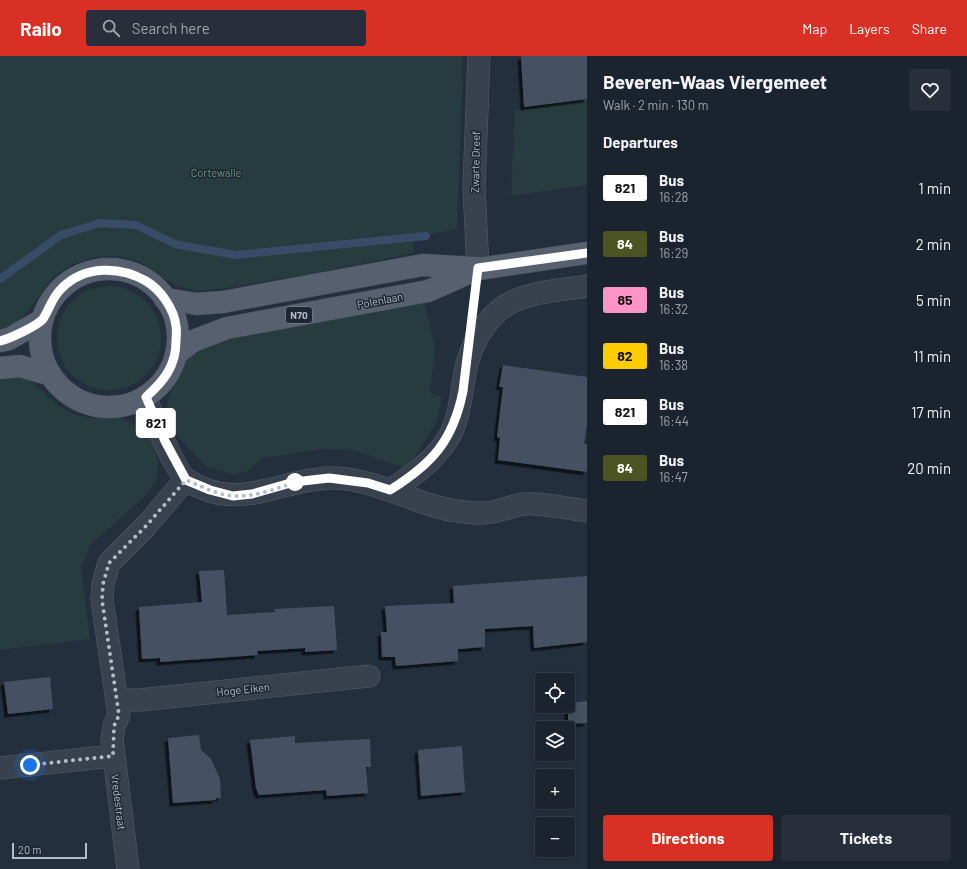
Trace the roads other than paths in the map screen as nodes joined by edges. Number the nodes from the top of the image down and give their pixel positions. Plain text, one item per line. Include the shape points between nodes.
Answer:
1 (478, 56) edge
2 (587, 253) edge
3 (478, 268) junction
4 (587, 286) edge
5 (165, 299) junction
6 (42, 320) junction
7 (0, 341) edge
8 (176, 354) junction
9 (0, 368) edge
10 (50, 375) junction
11 (146, 397) junction
12 (186, 480) junction
13 (390, 490) junction
14 (587, 511) edge
15 (369, 676) dead end
16 (118, 700) junction
17 (113, 756) junction
18 (0, 768) edge
19 (128, 869) edge

1 - 3 street, Zwarte Dreef via 474,187
2 - 3 main road, Polenlaan / N70
3 - 5 main road, N70 via 423,265 223,302 197,304
3 - 8 main road, Polenlaan / N70 via 428,291 227,328 193,341
4 - 13 street via 513,302 496,314 481,330 470,353 459,408 450,435 431,459
5 - 6 main road via 152,284 135,275 116,270 97,270 79,276 62,287 50,302
5 - 8 main road via 176,325
6 - 7 main road via 9,339
6 - 10 main road via 40,348
8 - 11 main road via 170,371
9 - 10 main road via 20,366
10 - 11 main road via 62,389 77,400 94,406 129,404
11 - 12 street
12 - 13 street via 233,496 252,494 294,482 329,478 368,483
12 - 16 street, Vredestraat via 109,563 102,600
13 - 14 street via 450,510 483,513 525,504
15 - 16 street, Hoge Eiken via 140,700
16 - 17 street, Vredestraat via 119,715 114,726
17 - 18 street
17 - 19 street, Vredestraat

